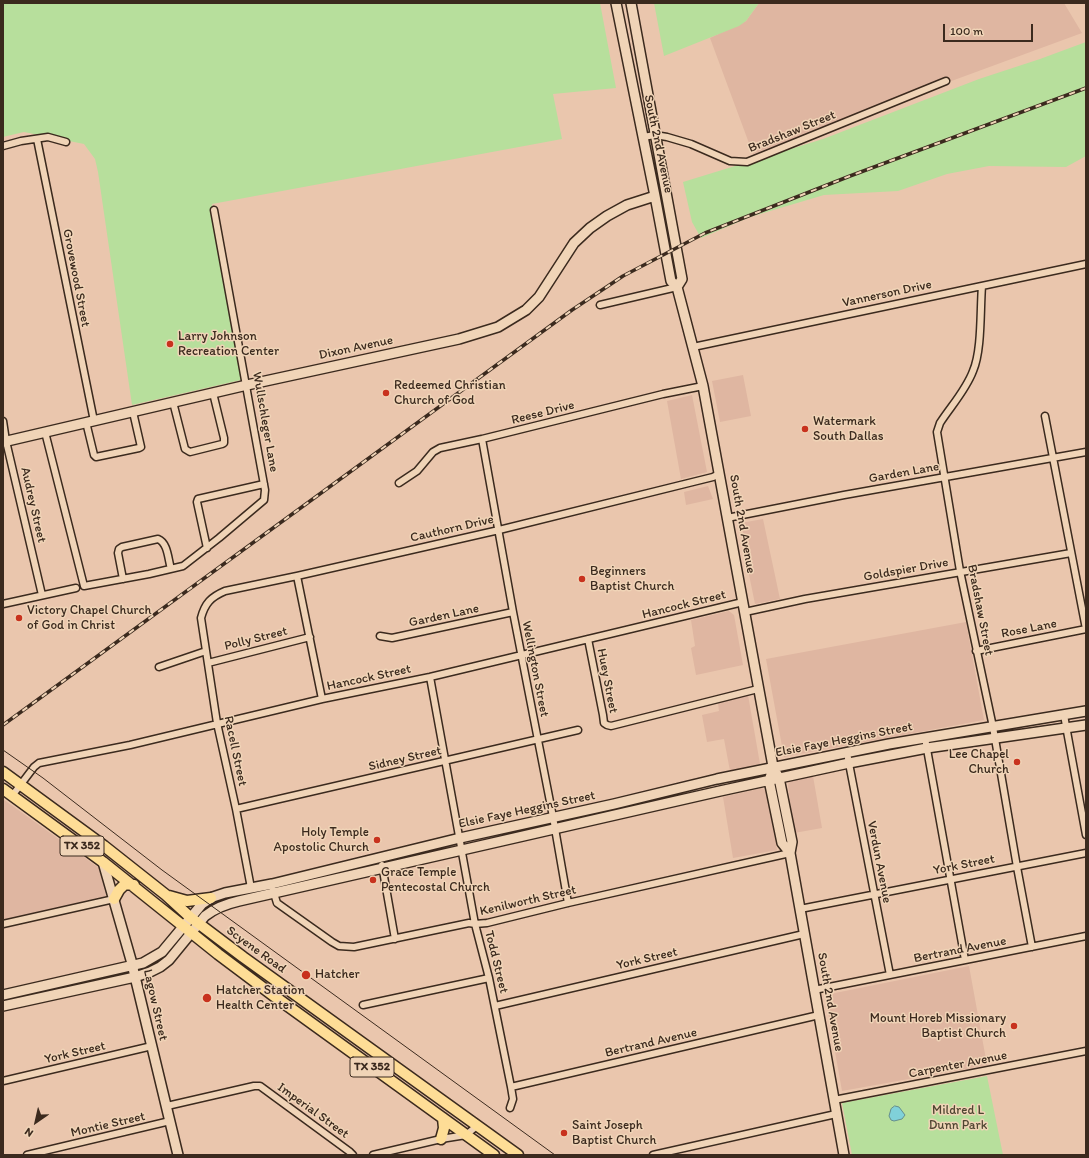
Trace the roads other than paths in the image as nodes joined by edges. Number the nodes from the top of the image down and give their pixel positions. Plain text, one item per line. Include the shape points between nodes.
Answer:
1 (616, 3) edge
2 (631, 3) edge
3 (946, 81) dead end
4 (655, 135) junction
5 (643, 138) junction
6 (37, 139) junction
7 (66, 142) dead end
8 (3, 146) edge
9 (665, 194) junction
10 (655, 196) junction
11 (214, 210) dead end
12 (1086, 264) edge
13 (982, 286) junction
14 (677, 288) junction
15 (600, 305) dead end
16 (694, 347) junction
17 (247, 385) junction
18 (703, 386) junction
19 (214, 393) junction
20 (173, 402) junction
21 (133, 412) junction
22 (1045, 416) dead end
23 (3, 421) edge
24 (90, 422) junction
25 (45, 432) junction
26 (482, 439) junction
27 (5, 441) edge
28 (1086, 452) edge
29 (1053, 458) junction
30 (720, 474) junction
31 (945, 477) junction
32 (399, 483) dead end
33 (264, 484) junction
34 (727, 518) junction
35 (499, 530) junction
36 (207, 548) junction
37 (1071, 553) junction
38 (171, 569) junction
39 (960, 571) junction
40 (297, 576) junction
41 (123, 579) junction
42 (76, 588) dead end
43 (42, 595) junction
44 (743, 602) junction
45 (3, 604) edge
46 (513, 612) junction
47 (745, 612) junction
48 (201, 618) joint
49 (1086, 629) edge
50 (310, 636) junction
51 (380, 636) dead end
52 (588, 639) junction
53 (206, 651) junction
54 (976, 651) junction
55 (522, 655) junction
56 (208, 663) junction
57 (159, 666) dead end
58 (430, 677) junction
59 (758, 689) junction
60 (322, 699) junction
61 (1086, 711) edge
62 (1064, 715) junction
63 (217, 723) junction
64 (1086, 724) edge
65 (993, 727) junction
66 (1066, 728) junction
67 (578, 730) dead end
68 (994, 737) junction
69 (925, 738) junction
70 (537, 739) junction
71 (927, 748) junction
72 (847, 753) junction
73 (446, 761) junction
74 (849, 763) junction
75 (773, 767) junction
76 (3, 772) edge
77 (779, 778) junction
78 (717, 779) junction
79 (769, 780) junction
80 (20, 785) junction
81 (3, 789) edge
82 (720, 791) junction
83 (12, 796) junction
84 (236, 809) junction
85 (553, 817) junction
86 (554, 829) junction
87 (1086, 835) edge
88 (460, 838) junction
89 (462, 850) junction
90 (790, 853) junction
91 (1086, 853) edge
92 (381, 858) junction
93 (103, 862) junction
94 (1017, 867) junction
95 (383, 869) junction
96 (951, 879) junction
97 (134, 885) junction
98 (251, 888) junction
99 (273, 888) junction
100 (874, 894) junction
101 (166, 895) junction
102 (211, 898) junction
103 (114, 899) junction
104 (568, 903) junction
105 (800, 909) junction
106 (190, 917) junction
107 (199, 923) junction
108 (3, 924) edge
109 (475, 924) junction
110 (183, 925) junction
111 (192, 932) junction
112 (804, 934) junction
113 (1086, 936) edge
114 (395, 939) junction
115 (1032, 947) junction
116 (965, 960) junction
117 (132, 965) junction
118 (890, 975) junction
119 (135, 976) junction
120 (489, 978) junction
121 (814, 990) junction
122 (3, 995) edge
123 (364, 1005) dead end
124 (3, 1006) edge
125 (495, 1006) junction
126 (819, 1015) junction
127 (313, 1024) junction
128 (338, 1025) junction
129 (152, 1046) junction
130 (1086, 1051) edge
131 (3, 1081) edge
132 (510, 1087) junction
133 (834, 1100) junction
134 (167, 1106) junction
135 (510, 1108) dead end
136 (836, 1114) junction
137 (443, 1118) junction
138 (170, 1122) junction
139 (478, 1126) junction
140 (466, 1135) junction
141 (441, 1139) junction
142 (27, 1155) edge
143 (178, 1155) edge
144 (353, 1155) edge
145 (372, 1155) edge
146 (494, 1155) edge
147 (518, 1155) edge
148 (653, 1155) edge
149 (844, 1155) edge

1 - 5 main road, South 2nd Avenue
2 - 4 main road, South 2nd Avenue
3 - 4 street, Bradshaw Street via 746,162 730,161 691,144
4 - 5 street, Bradshaw Street
4 - 9 main road, South 2nd Avenue
5 - 10 main road, South 2nd Avenue
6 - 7 street via 48,137
6 - 8 street
6 - 24 street, Grovewood Street
9 - 10 street, Dixon Avenue
9 - 14 main road, South 2nd Avenue via 682,279
10 - 14 main road, South 2nd Avenue via 671,281
10 - 17 main road, Dixon Avenue via 627,205 590,228 574,243 539,297 514,319 498,327 452,340
11 - 17 street, Wullschleger Lane
12 - 13 street, Vannerson Drive
13 - 16 street, Vannerson Drive
13 - 31 street, Bradshaw Street via 979,346 973,372 937,432
14 - 15 street
14 - 16 main road, South 2nd Avenue
16 - 18 main road, South 2nd Avenue
17 - 19 main road, Dixon Avenue
17 - 33 street, Wullschleger Lane
18 - 26 street, Reese Drive
18 - 30 main road, South 2nd Avenue
19 - 20 main road, Dixon Avenue
19 - 20 street via 224,443 190,452 185,449
20 - 21 main road, Dixon Avenue
21 - 24 main road, Dixon Avenue
21 - 24 street, Grovewood Street via 141,447 139,448 96,457
22 - 29 street
23 - 27 street, Audrey Street
24 - 25 main road, Dixon Avenue
25 - 27 main road, Dixon Avenue
25 - 41 street, Wullschleger Lane via 84,586
26 - 32 street, Reese Drive via 440,448 433,452 417,472
26 - 35 street, Wellington Street
27 - 43 street, Audrey Street
28 - 29 street, Garden Lane
29 - 31 street, Garden Lane
29 - 37 street
30 - 34 main road, South 2nd Avenue
30 - 35 street, Cauthorn Drive
31 - 34 street, Garden Lane
31 - 39 street, Bradshaw Street
33 - 36 street, Wullschleger Lane via 264,500
33 - 36 street via 198,499
34 - 44 main road, South 2nd Avenue
35 - 40 street, Cauthorn Drive
35 - 46 street, Wellington Street
36 - 38 street, Wullschleger Lane via 183,566
37 - 39 street, Goldspier Drive
37 - 49 street
38 - 41 street, Wullschleger Lane
38 - 41 street via 165,544 158,539 119,549
39 - 47 street, Goldspier Drive
39 - 54 street, Bradshaw Street
40 - 48 street, Cauthorn Drive via 217,594 204,608
40 - 50 street
42 - 43 street
43 - 45 street
44 - 47 main road, South 2nd Avenue
44 - 52 street, Hancock Street
46 - 51 street, Garden Lane via 392,638
46 - 55 street, Wellington Street
47 - 59 main road, South 2nd Avenue
48 - 53 street, Racell Street
49 - 54 street, Rose Lane
50 - 56 street, Polly Street
50 - 60 street
52 - 55 street, Hancock Street
52 - 59 street, Huey Street via 604,723 607,725
53 - 56 street, Racell Street
53 - 57 street, Polly Street
54 - 65 street, Bradshaw Street
55 - 58 street, Hancock Street
55 - 70 street, Wellington Street
56 - 63 street, Racell Street
58 - 60 street, Hancock Street
58 - 73 street, Todd Street
59 - 75 main road, South 2nd Avenue
60 - 63 street, Hancock Street
61 - 62 main road, Elsie Faye Heggins Street
62 - 65 main road, Elsie Faye Heggins Street
62 - 66 street
63 - 80 street, Hancock Street via 39,763
63 - 84 street, Racell Street
64 - 66 main road, Elsie Faye Heggins Street
65 - 68 street, Bradshaw Street
65 - 69 main road, Elsie Faye Heggins Street
66 - 68 main road, Elsie Faye Heggins Street
66 - 87 street
67 - 70 street, Sidney Street
68 - 71 main road, Elsie Faye Heggins Street
68 - 94 street, Bradshaw Street
69 - 71 street
69 - 72 main road, Elsie Faye Heggins Street
70 - 73 street, Sidney Street
70 - 85 street, Wellington Street
71 - 74 main road, Elsie Faye Heggins Street
71 - 96 street
72 - 74 street, Verdun Avenue
72 - 75 main road, Elsie Faye Heggins Street
73 - 84 street, Sidney Street
73 - 88 street, Todd Street
74 - 77 main road, Elsie Faye Heggins Street
74 - 100 street, Verdun Avenue
75 - 77 main road, South 2nd Avenue
75 - 78 main road, Elsie Faye Heggins Street
75 - 79 main road, South 2nd Avenue
76 - 80 main road, Scyene Road / TX 352
77 - 79 main road, Elsie Faye Heggins Street
77 - 90 main road, South 2nd Avenue via 792,842
78 - 82 main road
78 - 85 main road, Elsie Faye Heggins Street
79 - 82 main road, Elsie Faye Heggins Street
79 - 90 main road, South 2nd Avenue via 782,844
80 - 83 street, Hancock Street
80 - 101 main road, Scyene Road / TX 352
81 - 83 main road, Scyene Road / TX 352
82 - 86 main road, Elsie Faye Heggins Street
83 - 93 main road, Scyene Road / TX 352
84 - 98 street, Racell Street
85 - 86 street, Wellington Street
85 - 88 main road, Elsie Faye Heggins Street
86 - 89 main road, Elsie Faye Heggins Street
86 - 104 street, Wellington Street
88 - 89 street, Todd Street
88 - 92 main road, Elsie Faye Heggins Street
89 - 95 main road, Elsie Faye Heggins Street
89 - 109 street, Todd Street
90 - 104 street, Kenilworth Street
90 - 105 main road, South 2nd Avenue
91 - 94 street, York Street
92 - 95 street
92 - 99 main road, Elsie Faye Heggins Street
93 - 97 main road, Scyene Road / TX 352
93 - 103 main road, Lagow Street
94 - 96 street, York Street
94 - 115 street, Bradshaw Street
95 - 99 main road, Elsie Faye Heggins Street
95 - 114 street
96 - 100 street, York Street
96 - 116 street
97 - 103 main road via 124,884
97 - 110 main road, Scyene Road / TX 352
98 - 99 main road, Elsie Faye Heggins Street
98 - 102 main road, Elsie Faye Heggins Street
99 - 107 main road, Elsie Faye Heggins Street via 215,908
99 - 114 street, Kenilworth Street via 277,903 339,946 354,947
100 - 105 street, York Street
100 - 118 street, Verdun Avenue
101 - 102 main road via 187,901
101 - 106 main road, Scyene Road / TX 352
102 - 106 main road, Elsie Faye Heggins Street
103 - 108 street
103 - 117 main road, Lagow Street
104 - 109 street, Kenilworth Street
105 - 112 main road, South 2nd Avenue
106 - 107 main road, Scyene Road / TX 352
106 - 110 main road, Elsie Faye Heggins Street
107 - 111 main road, Elsie Faye Heggins Street
107 - 128 main road, Scyene Road / TX 352
109 - 114 street, Kenilworth Street via 468,923
109 - 120 street, Todd Street
110 - 111 main road, Scyene Road / TX 352
110 - 117 main road, Elsie Faye Heggins Street via 162,952 143,963
111 - 119 main road, Elsie Faye Heggins Street via 160,967
111 - 127 main road, Scyene Road / TX 352
112 - 121 main road, South 2nd Avenue
112 - 125 street, York Street
113 - 115 street, Bertrand Avenue
115 - 116 street, Bertrand Avenue
116 - 118 street, Bertrand Avenue
117 - 119 main road, Lagow Street
117 - 122 main road, Elsie Faye Heggins Street
118 - 121 street, Bertrand Avenue
119 - 124 main road, Elsie Faye Heggins Street
119 - 129 main road, Lagow Street
120 - 123 street
120 - 125 street, Todd Street
121 - 126 main road, South 2nd Avenue
125 - 132 street, Todd Street
126 - 132 street, Bertrand Avenue
126 - 133 main road, South 2nd Avenue
127 - 128 main road via 317,1020 322,1020
127 - 137 main road, Scyene Road / TX 352
128 - 139 main road, Scyene Road / TX 352
129 - 131 street, York Street
129 - 134 main road, Lagow Street
130 - 133 street, Carpenter Avenue
132 - 135 street via 513,1100
133 - 136 main road, South 2nd Avenue
134 - 138 main road, Lagow Street
134 - 144 street, Imperial Street via 260,1086
136 - 148 street
136 - 149 main road, South 2nd Avenue
137 - 140 main road, Scyene Road / TX 352
137 - 141 main road
138 - 142 street, Montie Street
138 - 143 main road, Lagow Street
139 - 140 street
139 - 147 main road, Scyene Road / TX 352
140 - 141 street
140 - 146 main road, Scyene Road / TX 352
141 - 145 street

